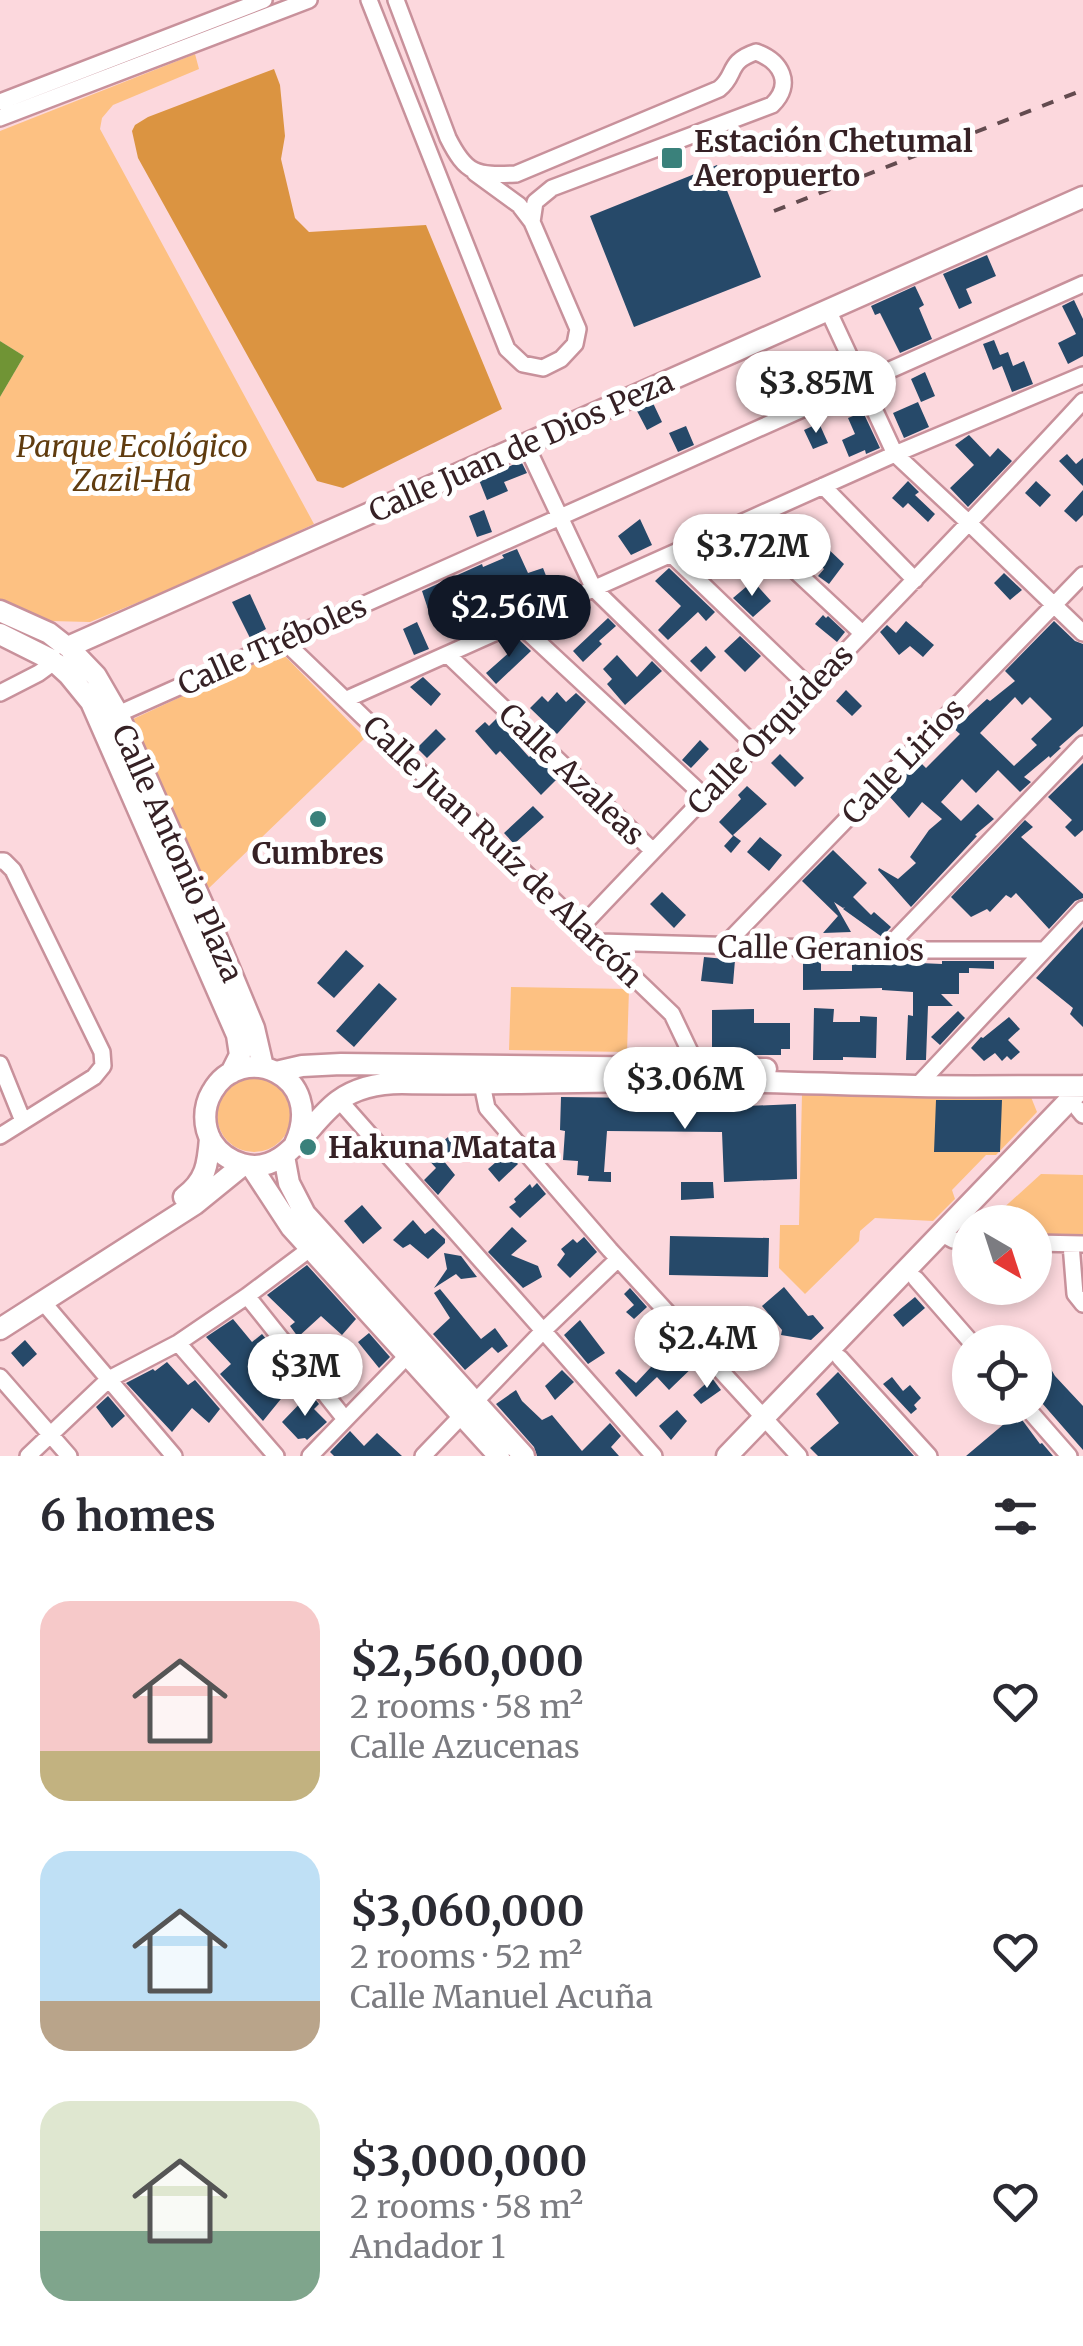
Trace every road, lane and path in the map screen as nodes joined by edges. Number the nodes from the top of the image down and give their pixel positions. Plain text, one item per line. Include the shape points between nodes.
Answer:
1 (264, 0) edge
2 (308, 0) edge
3 (369, 0) edge
4 (396, 0) edge
5 (283, 5) edge
6 (0, 102) edge
7 (0, 118) edge
8 (474, 172) junction
9 (1083, 197) edge
10 (532, 222) junction
11 (1083, 284) edge
12 (828, 310) junction
13 (1083, 375) edge
14 (862, 383) junction
15 (1083, 401) edge
16 (526, 444) junction
17 (895, 454) junction
18 (824, 486) junction
19 (559, 519) junction
20 (743, 522) junction
21 (970, 524) junction
22 (672, 555) junction
23 (1083, 575) edge
24 (915, 580) junction
25 (594, 590) junction
26 (1054, 606) junction
27 (0, 610) edge
28 (518, 622) junction
29 (862, 633) junction
30 (1083, 633) edge
31 (0, 634) edge
32 (282, 639) junction
33 (61, 654) junction
34 (448, 655) junction
35 (810, 687) junction
36 (0, 692) edge
37 (347, 699) junction
38 (118, 714) junction
39 (1083, 744) edge
40 (754, 745) junction
41 (706, 797) junction
42 (653, 850) junction
43 (2, 861) edge
44 (1083, 909) edge
45 (582, 926) junction
46 (599, 942) junction
47 (723, 947) junction
48 (885, 950) junction
49 (1043, 950) junction
50 (0, 1064) edge
51 (269, 1070) junction
52 (1083, 1072) edge
53 (231, 1073) junction
54 (694, 1073) junction
55 (923, 1080) junction
56 (482, 1084) junction
57 (1083, 1086) edge
58 (338, 1100) junction
59 (1081, 1109) edge
60 (23, 1121) junction
61 (0, 1136) edge
62 (210, 1138) junction
63 (290, 1150) junction
64 (247, 1165) junction
65 (983, 1205) edge
66 (987, 1205) edge
67 (298, 1220) junction
68 (952, 1241) edge
69 (952, 1241) edge
70 (1052, 1243) edge
71 (1077, 1244) edge
72 (310, 1248) junction
73 (618, 1259) junction
74 (916, 1279) junction
75 (247, 1296) junction
76 (42, 1302) junction
77 (1083, 1304) edge
78 (0, 1315) edge
79 (955, 1325) edge
80 (0, 1330) edge
81 (542, 1332) junction
82 (178, 1343) junction
83 (408, 1355) junction
84 (840, 1358) junction
85 (0, 1377) edge
86 (109, 1380) junction
87 (469, 1409) junction
88 (346, 1419) junction
89 (769, 1423) junction
90 (1042, 1425) edge
91 (50, 1434) junction
92 (28, 1456) edge
93 (70, 1456) edge
94 (174, 1456) edge
95 (276, 1456) edge
96 (310, 1456) edge
97 (423, 1456) edge
98 (499, 1456) edge
99 (524, 1456) edge
100 (654, 1456) edge
101 (727, 1456) edge
102 (746, 1456) edge
103 (800, 1456) edge
104 (929, 1456) edge
105 (1069, 1456) edge

1 - 6 street
2 - 5 street
3 - 10 street via 507,349 523,364 543,368 576,344 578,329
4 - 8 street via 448,138
5 - 7 street
8 - 10 street
8 - 10 street via 516,174 719,89 736,62 756,52 771,57 782,72 772,105 552,188 535,202
9 - 12 main road, Calle Juan de Dios Peza
11 - 14 street, Calle Tréboles
12 - 14 street
12 - 16 main road, Calle Juan de Dios Peza
13 - 17 street
14 - 17 street
14 - 19 street, Calle Tréboles
15 - 21 street, Calle Orquídeas
16 - 19 street
16 - 33 main road, Calle Juan de Dios Peza
17 - 18 street
17 - 21 street
18 - 20 street
18 - 24 street
19 - 25 street
19 - 32 street, Calle Tréboles
20 - 22 street
20 - 29 street
21 - 24 street, Calle Orquídeas
21 - 26 street
22 - 25 street
22 - 35 street
23 - 26 street, Calle Lirios
24 - 29 street, Calle Orquídeas
25 - 28 street
25 - 40 street
26 - 30 street
26 - 47 street, Calle Lirios
27 - 33 main road, Calle Antonio Plaza via 48,633
28 - 34 street
28 - 41 street
29 - 35 street, Calle Orquídeas
31 - 33 main road, Calle Antonio Plaza
32 - 37 street, Calle Juan Ruíz de Alarcón
32 - 38 street, Calle Tréboles
33 - 36 street
33 - 38 main road, Calle Antonio Plaza via 96,676
33 - 53 main road, Calle Antonio Plaza via 90,702 237,1035 240,1055
34 - 37 street
34 - 42 street, Calle Azaleas
35 - 40 street, Calle Orquídeas
37 - 45 street, Calle Juan Ruíz de Alarcón
38 - 51 main road, Calle Antonio Plaza
39 - 48 street
40 - 41 street, Calle Orquídeas
41 - 42 street, Calle Orquídeas
42 - 45 street, Calle Orquídeas
43 - 60 street via 102,1052 103,1066 94,1077
44 - 49 street
45 - 46 street, Calle Juan Ruíz de Alarcón
46 - 47 street, Calle Geranios
46 - 54 street, Calle Juan Ruíz de Alarcón via 672,1014
47 - 48 street, Calle Geranios
48 - 49 street, Calle Geranios
49 - 55 street
50 - 60 street
51 - 53 main road
51 - 54 main road via 341,1064
51 - 63 main road via 288,1080 304,1110
52 - 55 main road
53 - 62 main road via 205,1108
54 - 55 main road
54 - 56 main road
55 - 57 main road
56 - 58 main road via 384,1083
56 - 73 street via 488,1108
57 - 65 main road
58 - 63 main road
58 - 81 street
59 - 66 main road
60 - 61 street
62 - 64 main road via 230,1159
62 - 78 main road via 208,1163 195,1189
63 - 64 main road via 263,1165
63 - 67 main road
64 - 67 main road
64 - 76 main road
67 - 72 main road
67 - 87 main road
68 - 74 main road
69 - 89 main road
70 - 71 street
71 - 77 street via 1075,1294
72 - 75 street
72 - 83 main road
73 - 81 street
73 - 89 street
74 - 79 street
74 - 84 main road
75 - 82 street
75 - 88 street
76 - 80 main road
76 - 86 street
81 - 87 street
81 - 100 street
82 - 86 street
82 - 95 street
83 - 87 main road
83 - 88 street
84 - 89 main road
84 - 104 street
85 - 91 street
86 - 91 street
86 - 94 street
87 - 97 street
87 - 98 main road
87 - 99 main road
88 - 96 street
89 - 101 main road
89 - 102 main road
89 - 103 street
90 - 105 street
91 - 92 street
91 - 93 street

